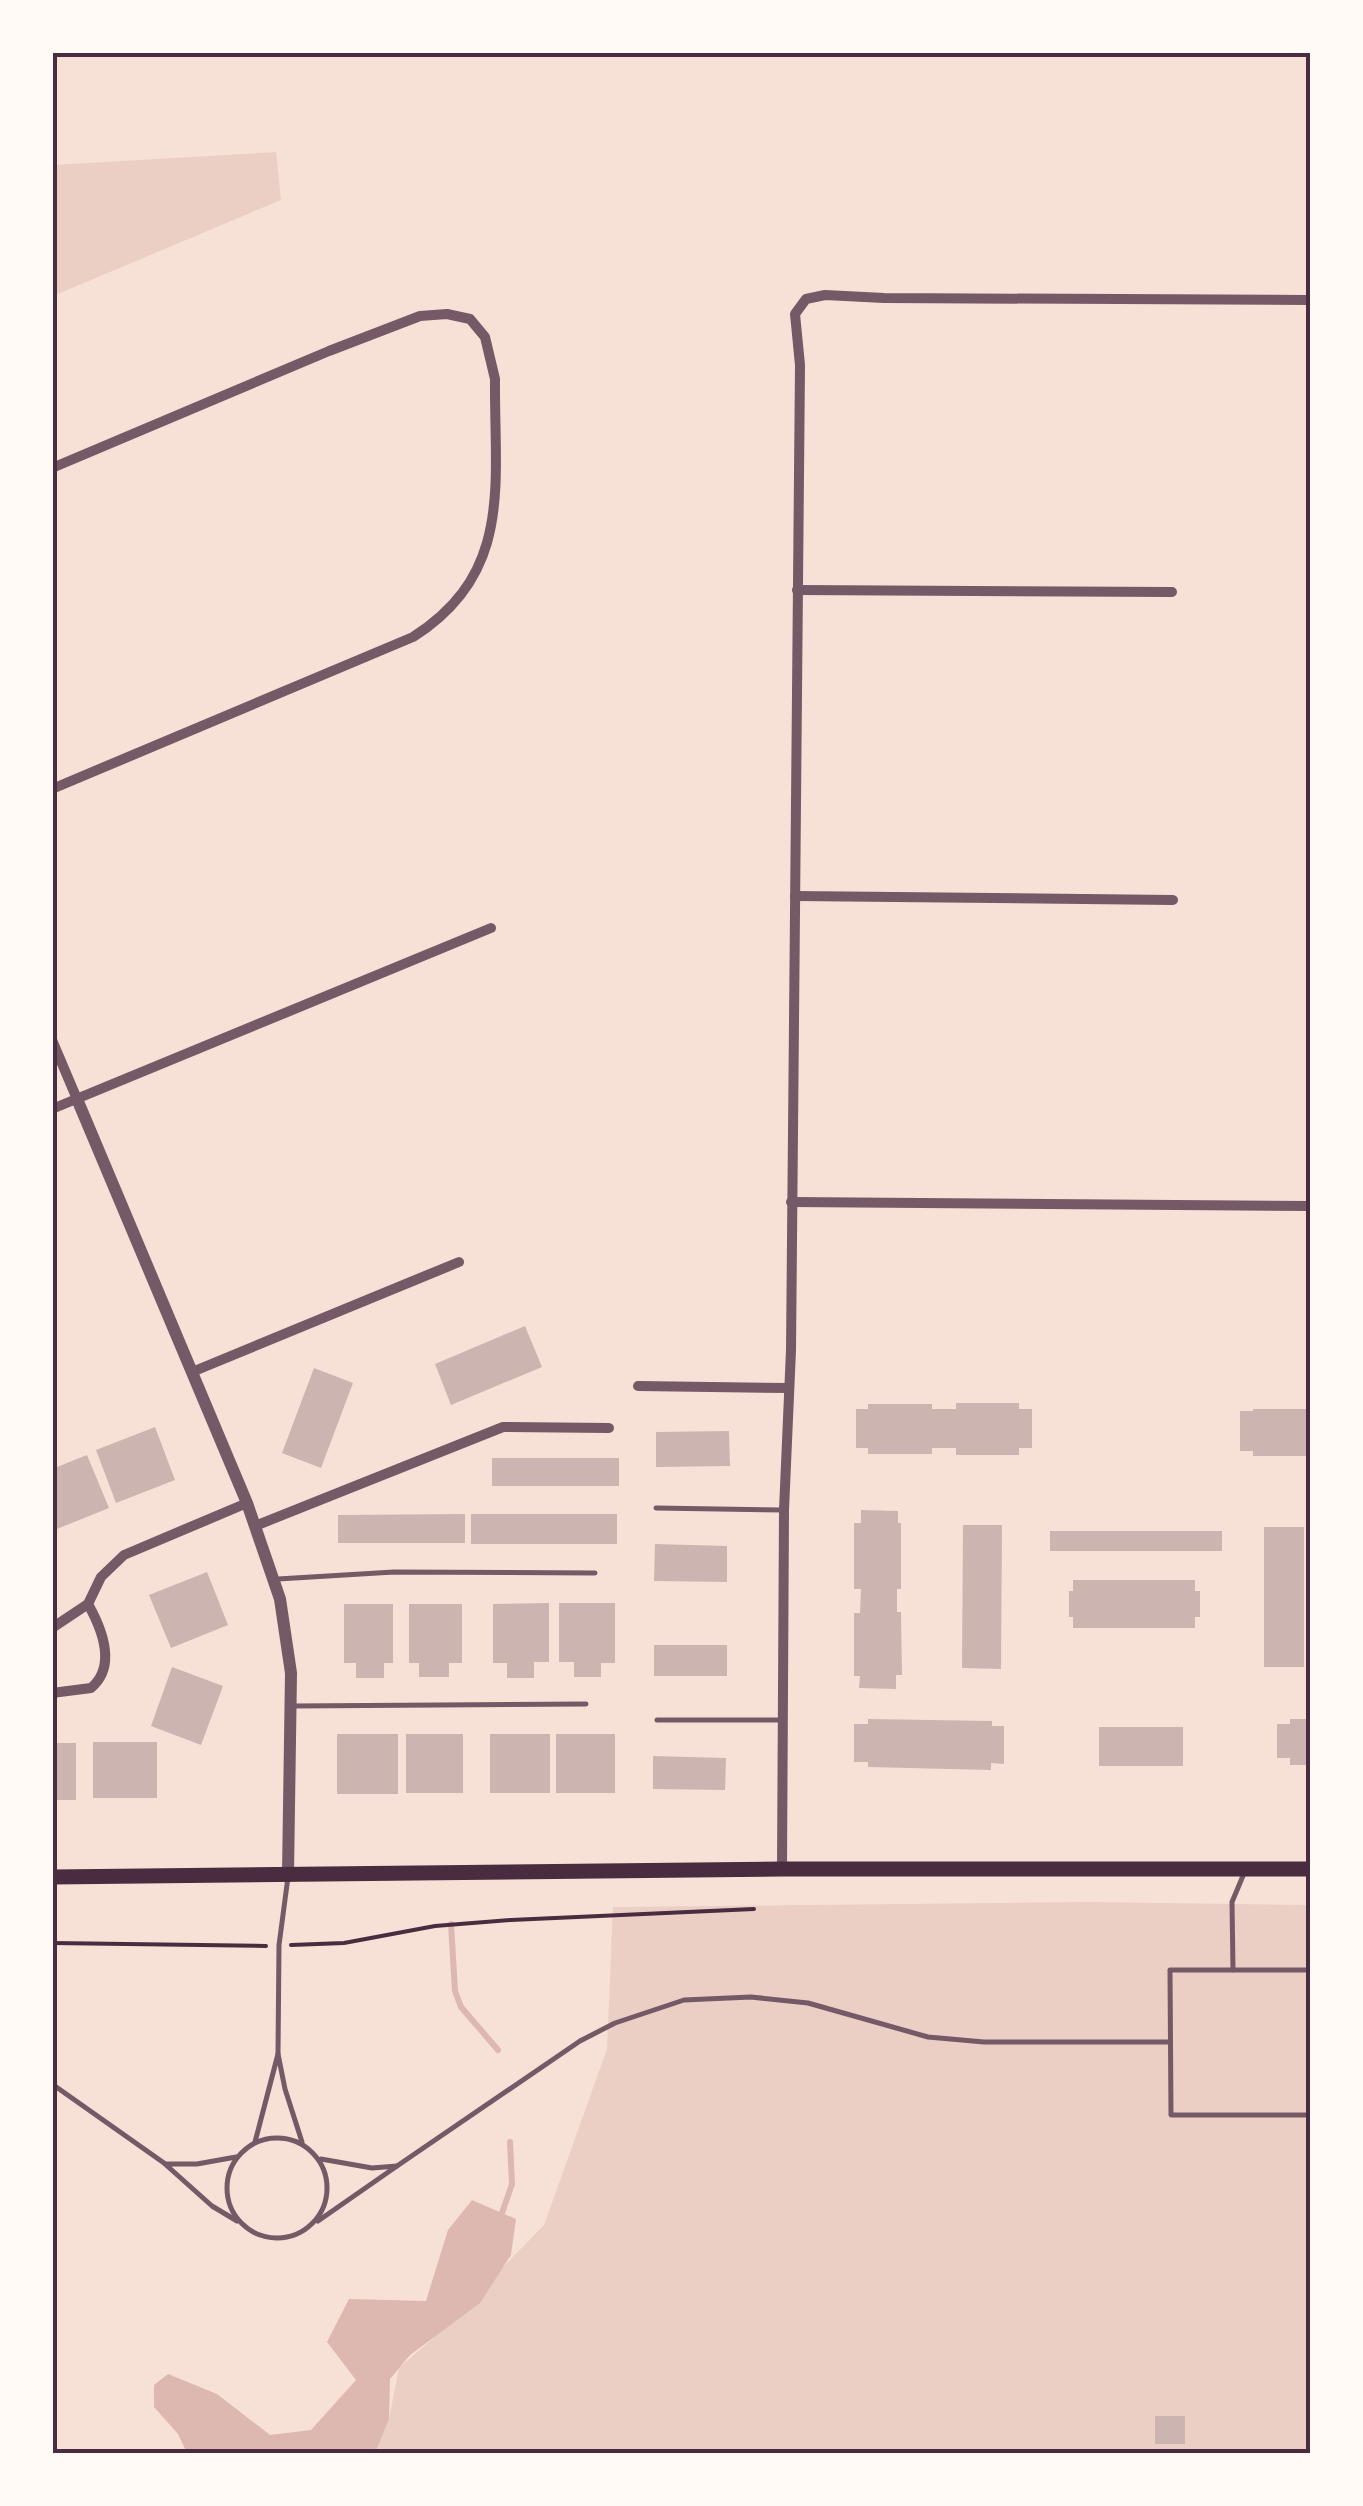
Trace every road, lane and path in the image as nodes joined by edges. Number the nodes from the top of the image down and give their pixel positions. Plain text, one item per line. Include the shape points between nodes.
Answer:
1 (1310, 300) edge
2 (52, 468) edge
3 (797, 590) junction
4 (1172, 592) dead end
5 (52, 789) edge
6 (795, 896) junction
7 (1174, 900) dead end
8 (490, 928) dead end
9 (52, 1040) edge
10 (77, 1099) junction
11 (52, 1109) edge
12 (791, 1202) junction
13 (1310, 1206) edge
14 (459, 1262) dead end
15 (192, 1372) junction
16 (638, 1386) dead end
17 (788, 1388) junction
18 (608, 1428) dead end
19 (247, 1503) junction
20 (656, 1508) dead end
21 (784, 1510) junction
22 (255, 1526) junction
23 (595, 1573) dead end
24 (274, 1579) junction
25 (88, 1604) junction
26 (52, 1628) edge
27 (52, 1693) edge
28 (586, 1704) dead end
29 (291, 1706) junction
30 (657, 1720) dead end
31 (784, 1720) junction
32 (782, 1869) junction
33 (1246, 1869) junction
34 (1310, 1869) edge
35 (288, 1874) junction
36 (52, 1877) edge
37 (754, 1909) dead end
38 (52, 1943) edge
39 (279, 1946) junction
40 (1233, 1970) junction
41 (1310, 1970) edge
42 (1170, 2042) junction
43 (278, 2054) junction
44 (52, 2084) edge
45 (1310, 2115) edge
46 (254, 2144) junction
47 (304, 2145) junction
48 (238, 2156) junction
49 (320, 2159) junction
50 (165, 2164) junction
51 (397, 2166) junction
52 (242, 2224) junction
53 (303, 2232) junction

1 - 3 street via 806,299 794,322 800,365
2 - 5 street via 420,316 470,319 484,337 495,379 492,529 482,564 452,608 413,637
3 - 4 street
3 - 6 street
6 - 7 street
6 - 12 street
8 - 10 street
9 - 10 street
10 - 11 street
10 - 15 street
12 - 13 street
12 - 17 street
14 - 15 street
15 - 19 street
16 - 17 street
17 - 21 street
18 - 22 street via 503,1428
19 - 22 street
19 - 25 street via 124,1556 101,1577
20 - 21 lane
21 - 31 street
22 - 24 street
23 - 24 lane
24 - 29 street via 288,1639
25 - 26 street
25 - 27 street via 105,1644 103,1674 91,1688
28 - 29 lane
29 - 35 street
30 - 31 lane
31 - 32 street
32 - 33 main road
32 - 35 main road
33 - 34 main road
33 - 40 lane via 1232,1902
35 - 36 main road
35 - 39 lane
37 - 39 path via 510,1920
38 - 39 path
39 - 43 lane
40 - 41 lane
40 - 42 lane via 1170,1970
42 - 45 lane via 1170,2115
42 - 51 lane via 984,2042 928,2037 808,2003 684,2000 580,2041
43 - 46 lane
43 - 47 lane
44 - 50 lane
46 - 47 lane via 276,2137
46 - 48 lane
47 - 49 lane
48 - 50 lane
48 - 52 lane via 227,2194
49 - 51 lane
49 - 53 lane via 328,2191 316,2221
50 - 52 lane
51 - 53 lane
52 - 53 lane via 271,2238

